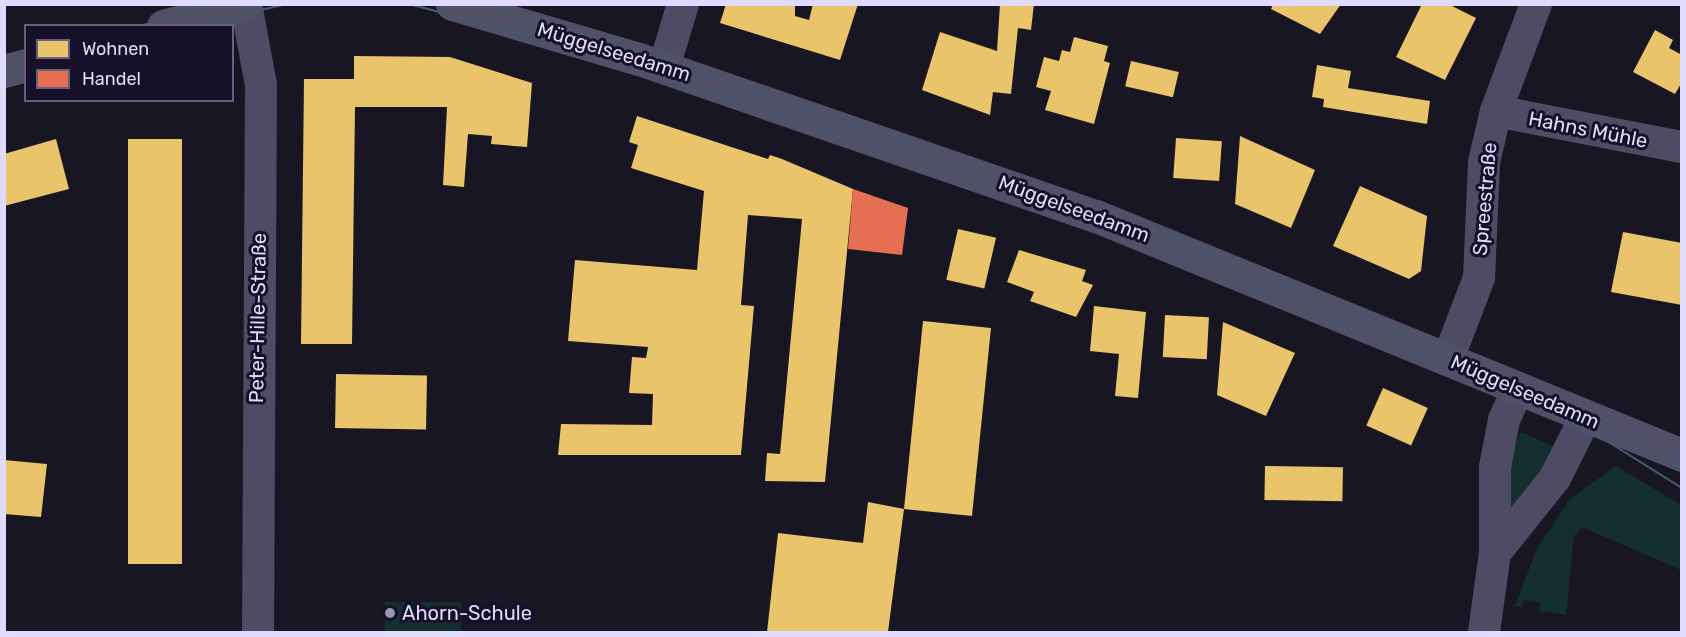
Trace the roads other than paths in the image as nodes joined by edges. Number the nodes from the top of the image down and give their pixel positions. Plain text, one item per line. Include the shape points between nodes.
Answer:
1 (245, 4) edge
2 (452, 4) edge
3 (683, 4) edge
4 (1536, 4) edge
5 (170, 24) edge
6 (24, 66) edge
7 (664, 67) junction
8 (4, 71) edge
9 (1496, 111) junction
10 (1682, 147) edge
11 (1448, 359) junction
12 (1518, 388) junction
13 (1585, 418) junction
14 (1682, 455) edge
15 (1495, 553) junction
16 (258, 633) edge
17 (1484, 633) edge

1 - 5 main road
1 - 16 street, Peter-Hille-Straße via 261,85
2 - 7 main road, Müggelseedamm
3 - 7 street
4 - 9 street, Spreestraße
6 - 8 main road
7 - 11 main road, Müggelseedamm via 1096,216
9 - 10 street, Hahns Mühle
9 - 11 street, Spreestraße via 1484,162 1479,278
11 - 12 main road, Müggelseedamm
12 - 13 main road, Müggelseedamm
12 - 15 street via 1504,420 1495,467
13 - 14 main road, Müggelseedamm
13 - 15 street via 1555,477
15 - 17 street

